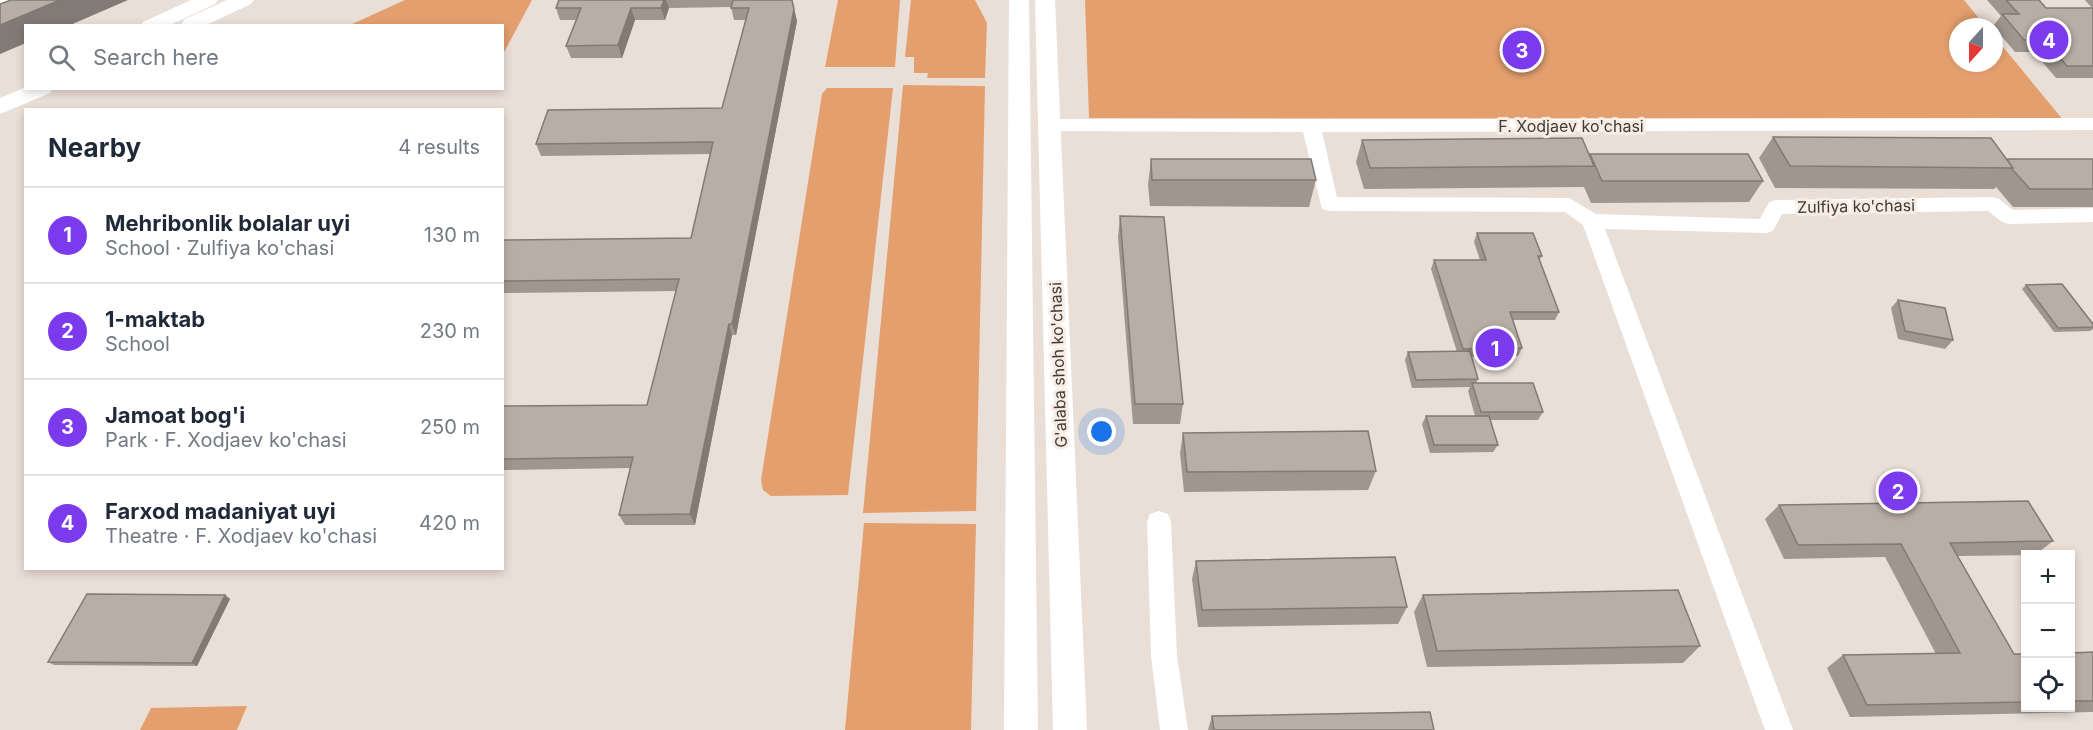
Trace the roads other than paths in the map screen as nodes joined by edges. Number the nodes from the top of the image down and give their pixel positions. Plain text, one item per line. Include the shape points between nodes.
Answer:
1 (10, 0) edge
2 (208, 0) edge
3 (244, 0) edge
4 (1018, 0) edge
5 (1045, 0) edge
6 (0, 4) edge
7 (154, 24) edge
8 (190, 24) edge
9 (24, 81) edge
10 (38, 90) edge
11 (0, 91) edge
12 (0, 107) edge
13 (2093, 124) edge
14 (1050, 125) junction
15 (1311, 126) junction
16 (2093, 215) edge
17 (1592, 221) junction
18 (1159, 522) dead end
19 (1021, 730) edge
20 (1070, 730) edge
21 (1174, 730) edge
22 (1779, 730) edge

1 - 6 street
2 - 7 main road
3 - 8 main road
4 - 19 main road
5 - 14 main road, G'alaba shoh ko'chasi
9 - 11 main road
10 - 12 main road
13 - 15 street, F. Xodjaev ko'chasi
14 - 15 street, F. Xodjaev ko'chasi
14 - 20 main road, G'alaba shoh ko'chasi
15 - 17 street via 1329,204 1569,205
16 - 17 street, Zulfiya ko'chasi via 2009,216 1992,204 1776,207 1766,226
17 - 22 street
18 - 21 street via 1164,656

